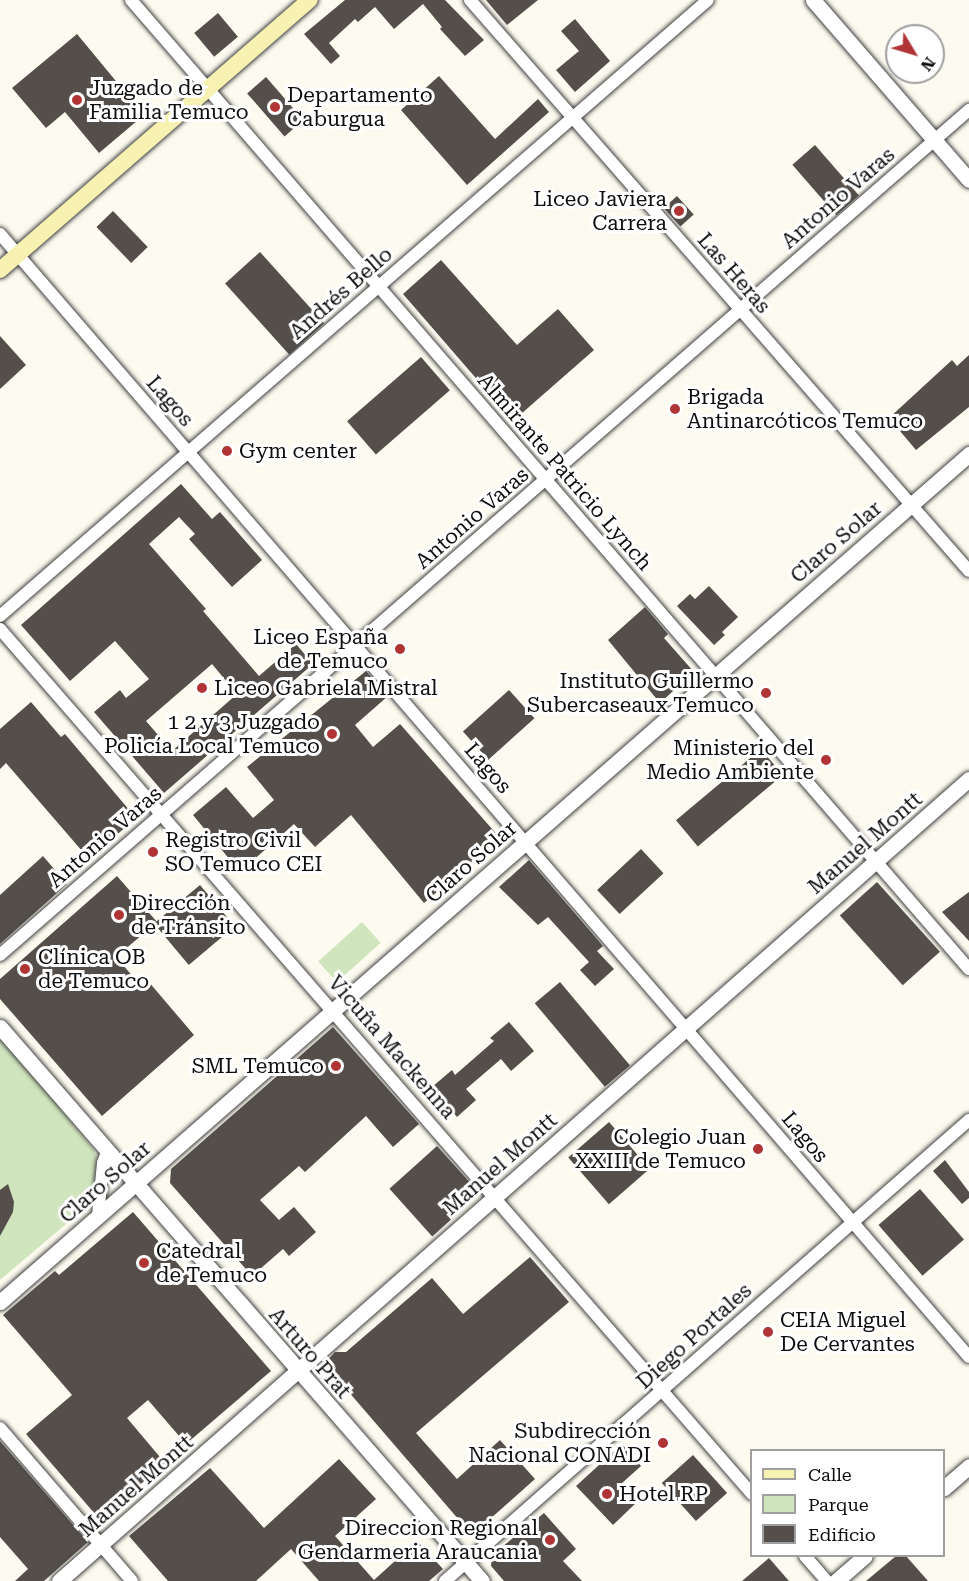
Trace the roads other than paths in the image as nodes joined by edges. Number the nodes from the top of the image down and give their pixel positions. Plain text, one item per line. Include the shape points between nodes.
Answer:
1 (131, 0) edge
2 (310, 0) edge
3 (470, 0) edge
4 (708, 0) edge
5 (813, 0) edge
6 (208, 88) junction
7 (969, 110) edge
8 (573, 118) junction
9 (934, 140) junction
10 (969, 180) edge
11 (0, 234) edge
12 (17, 254) junction
13 (0, 270) edge
14 (379, 287) junction
15 (740, 309) junction
16 (189, 452) junction
17 (969, 454) edge
18 (545, 479) junction
19 (911, 505) junction
20 (969, 571) edge
21 (0, 616) edge
22 (0, 629) edge
23 (356, 645) junction
24 (716, 676) junction
25 (969, 779) edge
26 (162, 814) junction
27 (526, 842) junction
28 (876, 861) junction
29 (0, 955) edge
30 (969, 969) edge
31 (333, 1010) junction
32 (687, 1027) junction
33 (0, 1028) edge
34 (969, 1120) edge
35 (107, 1152) junction
36 (135, 1184) junction
37 (495, 1196) junction
38 (98, 1216) junction
39 (851, 1222) junction
40 (0, 1302) edge
41 (969, 1357) edge
42 (297, 1371) junction
43 (662, 1391) junction
44 (0, 1428) edge
45 (969, 1466) edge
46 (945, 1487) edge
47 (750, 1492) edge
48 (101, 1544) junction
49 (806, 1557) edge
50 (864, 1557) edge
51 (466, 1563) junction
52 (59, 1581) edge
53 (132, 1581) edge
54 (446, 1581) edge
55 (482, 1581) edge
56 (827, 1581) edge
57 (836, 1581) edge

1 - 6 street, Almirante Patricio Lynch
2 - 6 main road
3 - 8 street, Las Heras
4 - 8 street, Andrés Bello
5 - 9 street
6 - 12 main road
6 - 14 street, Almirante Patricio Lynch
7 - 9 street, Antonio Varas
8 - 14 street, Andrés Bello
8 - 15 street, Las Heras
9 - 10 street
9 - 15 street, Antonio Varas
11 - 12 street, Lagos
12 - 13 main road
12 - 16 street, Lagos
14 - 16 street, Andrés Bello
14 - 18 street, Almirante Patricio Lynch
15 - 18 street, Antonio Varas
15 - 19 street, Las Heras
16 - 21 street, Andrés Bello
16 - 23 street, Lagos
17 - 19 street, Claro Solar
18 - 23 street, Antonio Varas
18 - 24 street, Almirante Patricio Lynch
19 - 20 street, Las Heras
19 - 24 street, Claro Solar
22 - 26 street, Vicuña Mackenna
23 - 26 street, Antonio Varas
23 - 27 street, Lagos
24 - 27 street, Claro Solar
24 - 28 street, Almirante Patricio Lynch
25 - 28 street, Manuel Montt
26 - 29 street, Antonio Varas
26 - 31 street, Vicuña Mackenna
27 - 31 street, Claro Solar
27 - 32 street, Lagos
28 - 30 street, Almirante Patricio Lynch
28 - 32 street, Manuel Montt
31 - 36 street, Claro Solar
31 - 37 street, Vicuña Mackenna
32 - 37 street, Manuel Montt
32 - 39 street, Lagos
33 - 35 street, Arturo Prat
34 - 39 street, Diego Portales
35 - 36 street, Arturo Prat
35 - 38 street
36 - 38 street, Claro Solar
36 - 42 street, Arturo Prat
37 - 42 street, Manuel Montt
37 - 43 street, Vicuña Mackenna
38 - 40 street, Claro Solar
39 - 41 street, Lagos
39 - 43 street, Diego Portales
42 - 48 street, Manuel Montt
42 - 51 street, Arturo Prat
43 - 47 street, Vicuña Mackenna
43 - 51 street, Diego Portales
44 - 48 street
45 - 46 street
48 - 52 street, Manuel Montt
48 - 53 street
49 - 56 street
50 - 57 street
51 - 54 street, Diego Portales
51 - 55 street, Arturo Prat

